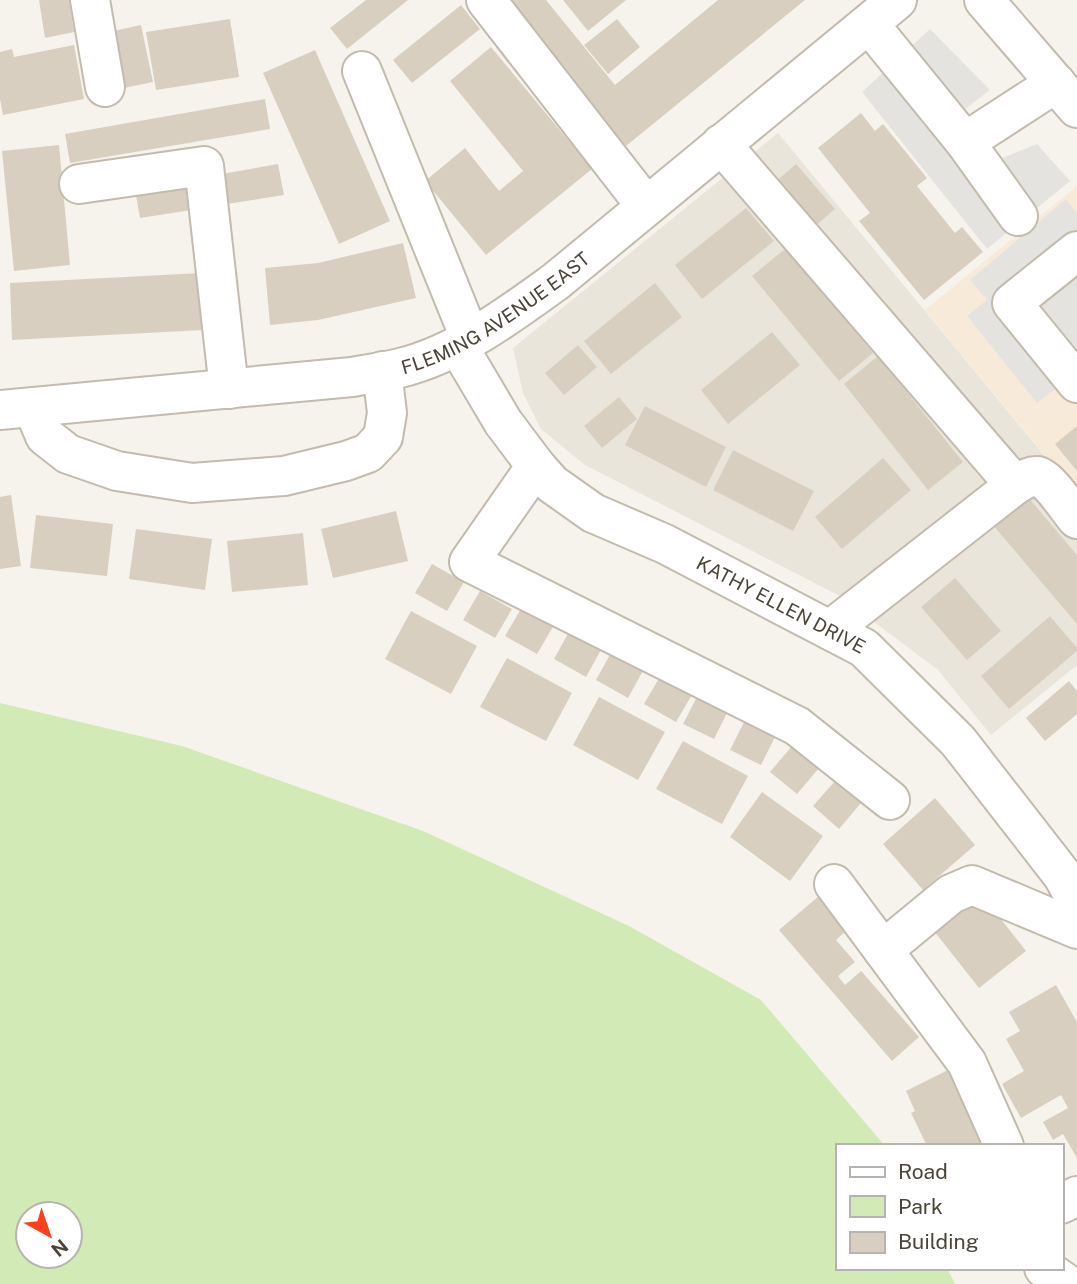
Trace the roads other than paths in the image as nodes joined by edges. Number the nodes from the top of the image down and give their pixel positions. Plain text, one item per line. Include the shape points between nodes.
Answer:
1 (90, 0) edge
2 (486, 0) edge
3 (984, 0) edge
4 (883, 12) edge
5 (362, 71) dead end
6 (105, 87) dead end
7 (1067, 95) edge
8 (965, 142) junction
9 (721, 144) junction
10 (79, 184) dead end
11 (646, 206) junction
12 (1018, 216) dead end
13 (1077, 251) edge
14 (464, 342) junction
15 (382, 371) junction
16 (1077, 383) edge
17 (229, 389) junction
18 (16, 409) edge
19 (536, 466) junction
20 (1015, 485) junction
21 (1077, 519) edge
22 (830, 630) junction
23 (890, 800) dead end
24 (834, 884) dead end
25 (1077, 902) edge
26 (1077, 929) edge
27 (883, 950) junction
28 (1003, 1144) edge
29 (1047, 1270) edge
30 (1067, 1284) edge

1 - 6 street
2 - 11 street
3 - 7 street
4 - 8 street
4 - 9 street, FLEMING AVENUE EAST
5 - 14 street, KATHY ELLEN DRIVE
7 - 8 street
8 - 12 street
9 - 11 street, FLEMING AVENUE EAST
9 - 20 street
10 - 17 street via 204,166
11 - 14 street, FLEMING AVENUE EAST via 555,282
13 - 16 street via 1012,303
14 - 15 street, FLEMING AVENUE EAST
14 - 19 street, KATHY ELLEN DRIVE via 503,422
15 - 17 street, FLEMING AVENUE EAST
15 - 18 street via 387,413 383,437 368,453 284,476 192,483 117,471 68,454
17 - 18 street, FLEMING AVENUE EAST
19 - 22 street, KATHY ELLEN DRIVE via 552,484 593,513 665,544
19 - 23 street via 469,562 797,726
20 - 21 street via 1031,477 1042,478
20 - 22 street
22 - 25 street, KATHY ELLEN DRIVE via 864,648 958,741 1063,876
24 - 27 street
26 - 27 street via 972,885 951,894
27 - 28 street via 967,1063
29 - 30 street

